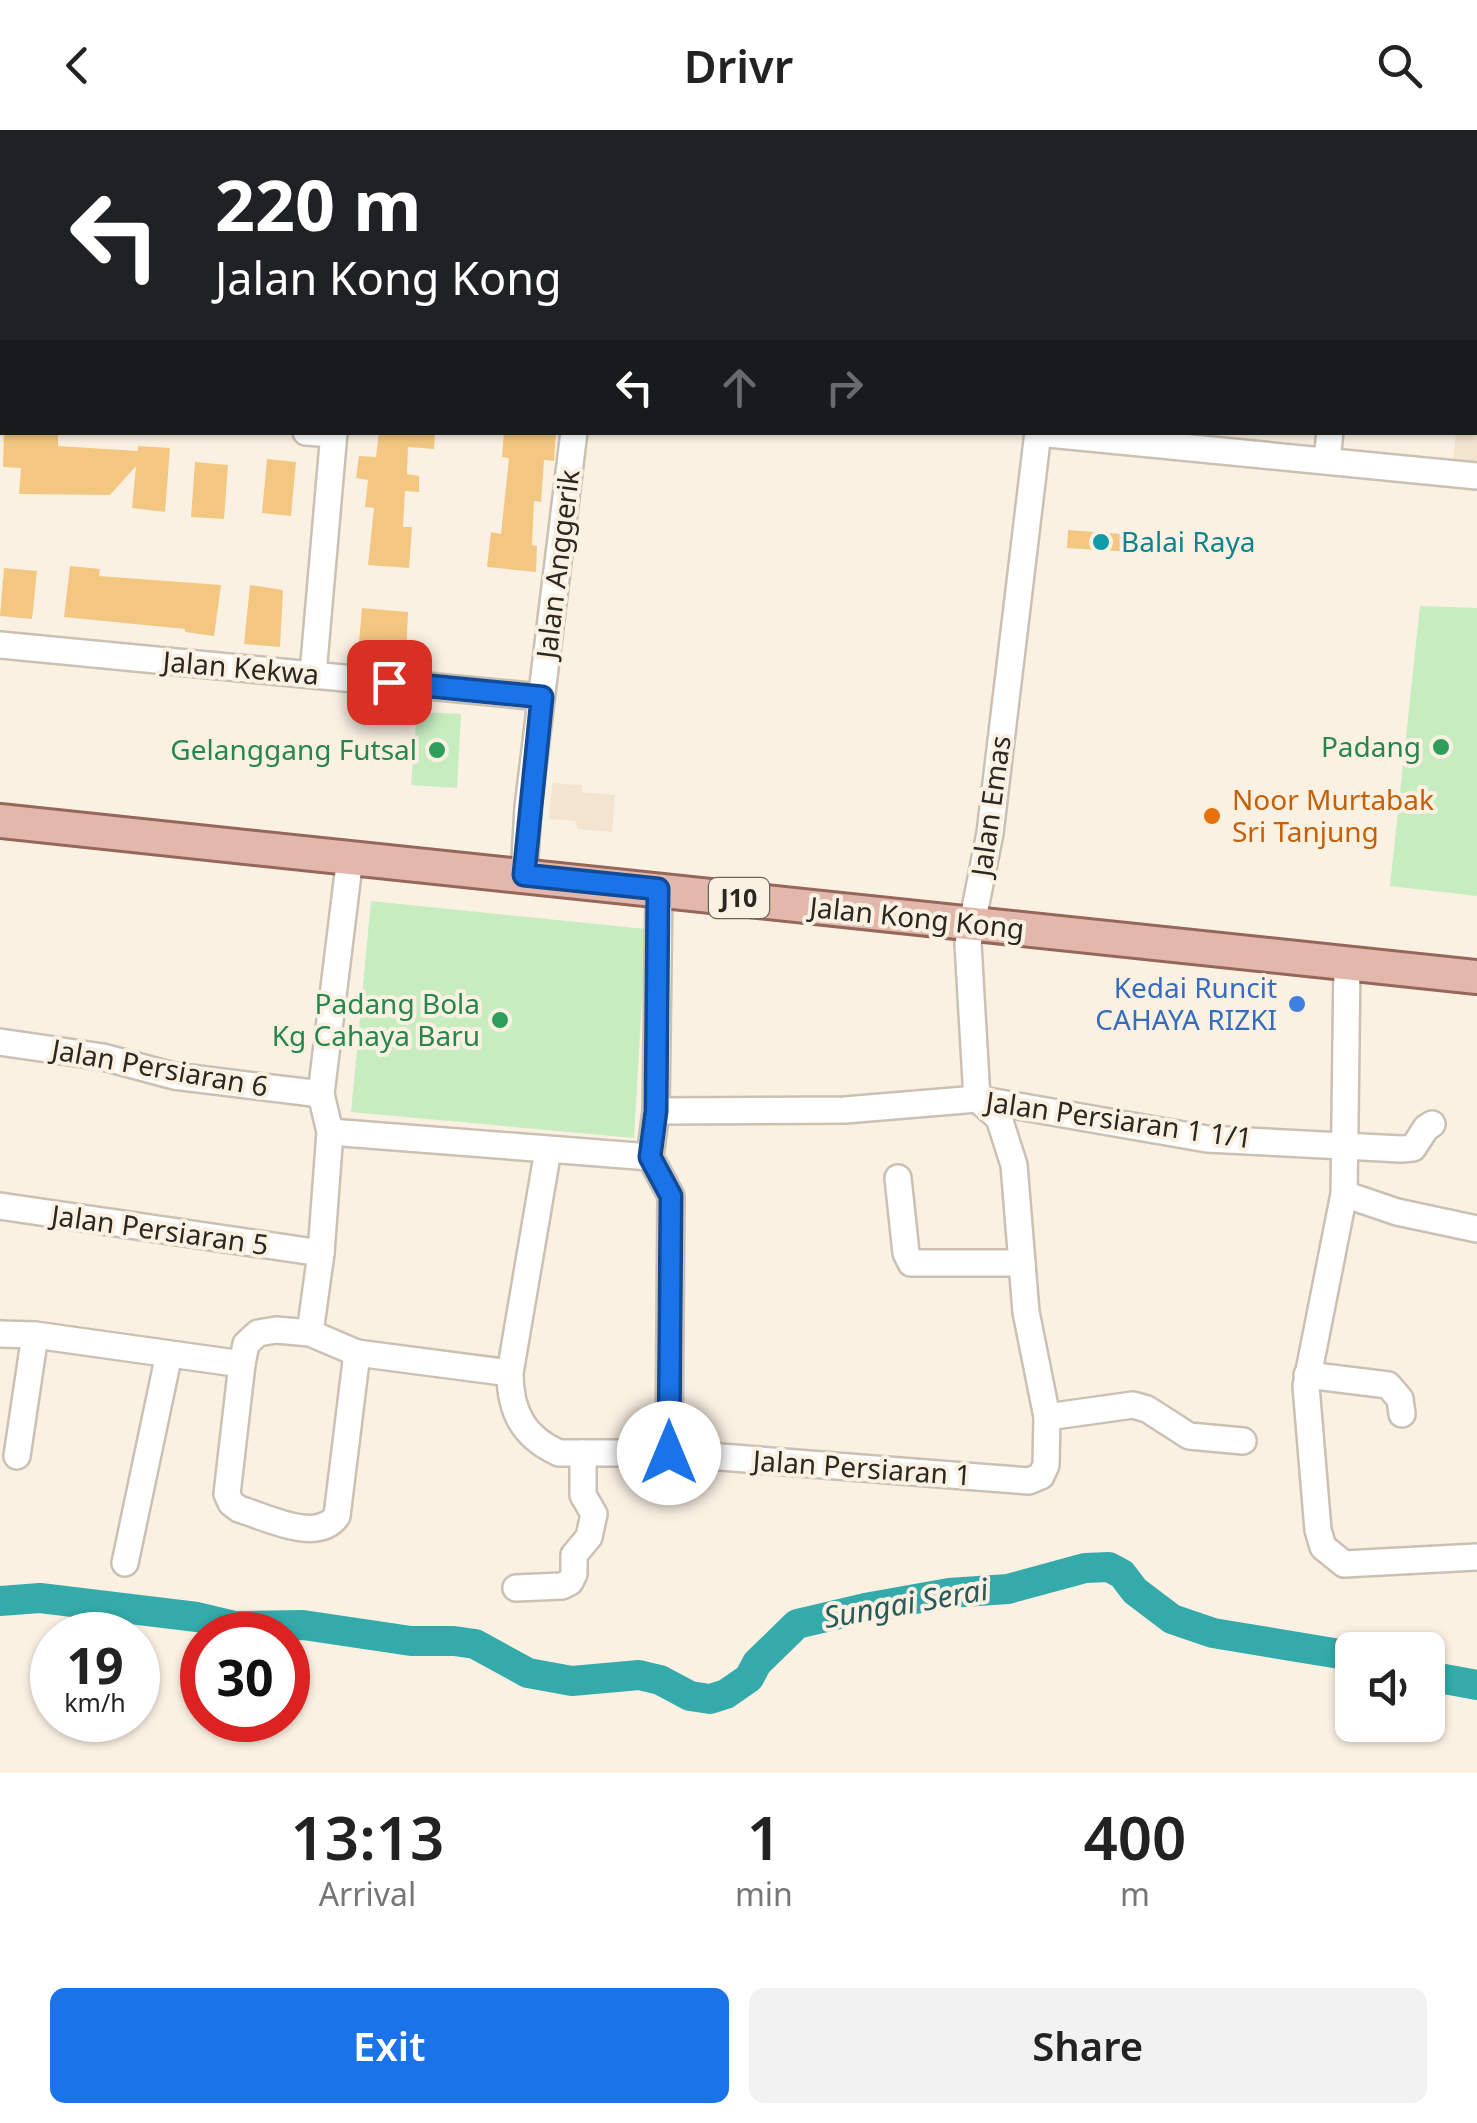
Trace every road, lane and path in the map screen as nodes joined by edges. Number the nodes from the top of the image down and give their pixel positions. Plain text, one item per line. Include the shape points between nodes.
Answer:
1 (334, 435) edge
2 (574, 435) edge
3 (1038, 435) edge
4 (1060, 435) edge
5 (1330, 435) edge
6 (1328, 459) junction
7 (1477, 476) edge
8 (0, 645) edge
9 (313, 674) junction
10 (542, 697) junction
11 (0, 821) edge
12 (350, 857) junction
13 (524, 875) junction
14 (658, 889) junction
15 (972, 926) junction
16 (1346, 964) junction
17 (1477, 977) edge
18 (0, 1042) edge
19 (321, 1094) junction
20 (978, 1100) junction
21 (656, 1111) junction
22 (1432, 1124) dead end
23 (330, 1132) junction
24 (1342, 1144) junction
25 (548, 1150) junction
26 (650, 1157) junction
27 (898, 1178) dead end
28 (1344, 1194) junction
29 (0, 1206) edge
30 (1477, 1228) edge
31 (321, 1253) junction
32 (1022, 1263) junction
33 (310, 1333) junction
34 (0, 1334) edge
35 (35, 1335) junction
36 (358, 1353) junction
37 (168, 1354) junction
38 (242, 1364) junction
39 (510, 1373) junction
40 (1307, 1375) junction
41 (1402, 1414) dead end
42 (1046, 1417) junction
43 (1243, 1441) dead end
44 (583, 1453) junction
45 (669, 1453) junction
46 (17, 1456) dead end
47 (1477, 1557) edge
48 (124, 1563) dead end
49 (516, 1588) dead end

1 - 9 street
2 - 10 street, Jalan Anggerik
3 - 15 street, Jalan Emas via 990,833
4 - 6 street
5 - 6 street
6 - 7 street
8 - 9 street, Jalan Kekwa
9 - 10 street, Jalan Kekwa
10 - 13 street, Jalan Anggerik
11 - 12 main road, Jalan Kong Kong / J10
12 - 13 main road, Jalan Kong Kong / J10
12 - 19 street
13 - 14 main road, Jalan Kong Kong / J10
14 - 15 main road, Jalan Kong Kong / J10
14 - 21 street
15 - 16 main road, Jalan Kong Kong / J10
15 - 20 street, Jalan Emas
16 - 17 main road, Jalan Kong Kong / J10
16 - 24 street
18 - 19 street, Jalan Persiaran 6 via 103,1056 174,1076
19 - 23 street
20 - 21 street, Jalan Persiaran 1 1/1 via 845,1110
20 - 24 street, Jalan Persiaran 1 1/1 via 1207,1139
20 - 32 street via 999,1118 1014,1166
21 - 26 street
22 - 24 street, Jalan Persiaran 1 1/1 via 1412,1148
23 - 25 street
23 - 31 street
24 - 28 street
25 - 26 street
25 - 39 street
26 - 45 street via 671,1196
27 - 32 street via 911,1262
28 - 30 street
28 - 40 street
29 - 31 street, Jalan Persiaran 5
31 - 33 street
32 - 42 street
33 - 36 street
33 - 38 street via 258,1333 246,1344
34 - 35 street
35 - 37 street
35 - 46 street
36 - 38 street via 337,1516 323,1528 304,1529 231,1504
36 - 39 street
37 - 38 street
37 - 48 street
39 - 44 street, Jalan Persiaran 1 via 510,1399 523,1426 542,1446
40 - 41 street via 1388,1385
40 - 47 street via 1318,1530 1332,1557 1356,1565
42 - 43 street via 1139,1406 1190,1436
42 - 45 street, Jalan Persiaran 1 via 1046,1465 1042,1476 1029,1481
44 - 45 street, Jalan Persiaran 1
44 - 49 street via 583,1496 594,1514 589,1537 574,1555 574,1574 562,1586

